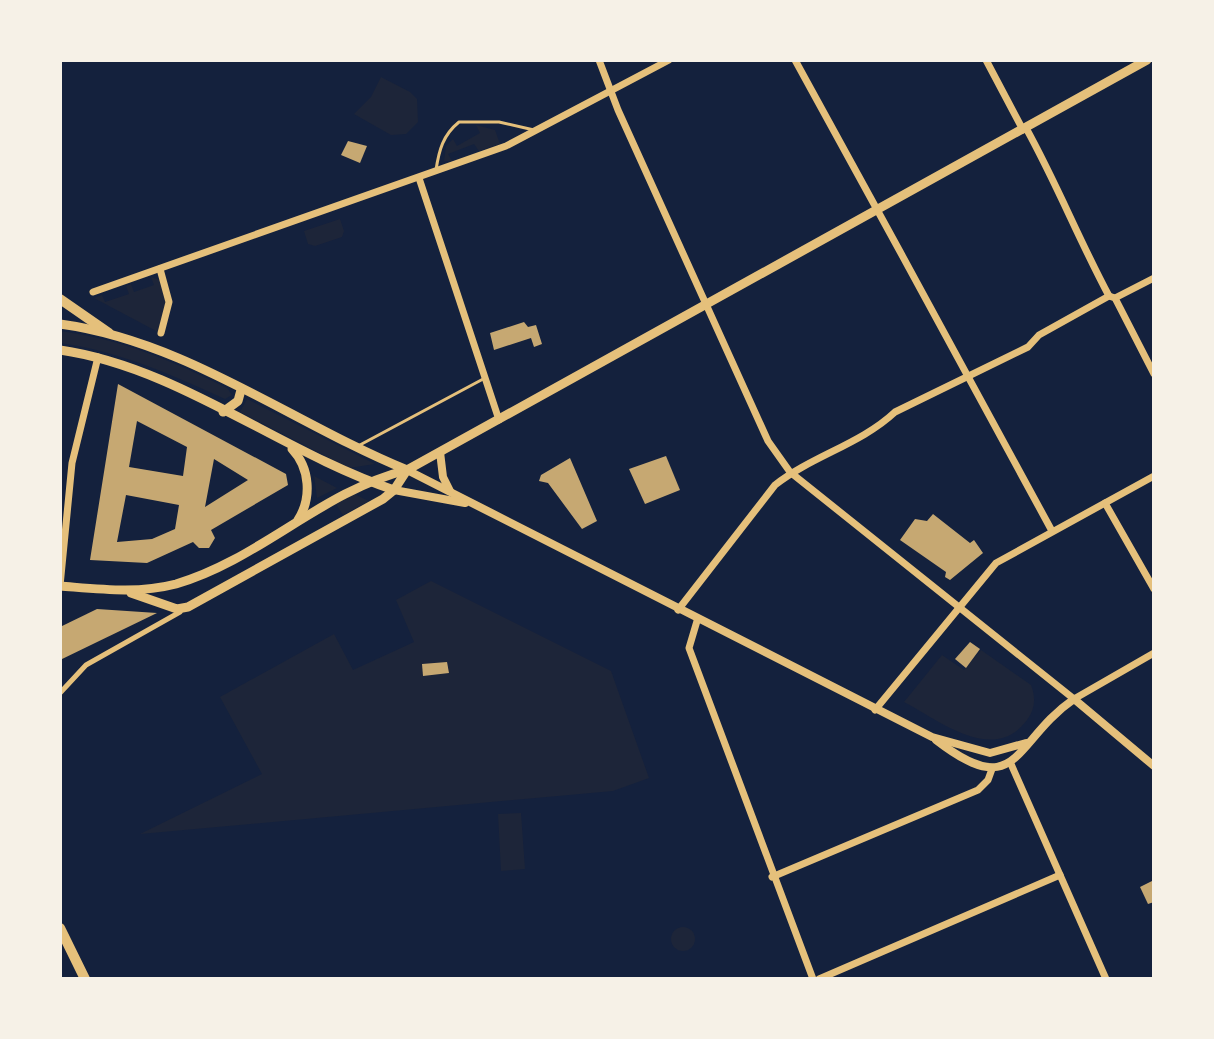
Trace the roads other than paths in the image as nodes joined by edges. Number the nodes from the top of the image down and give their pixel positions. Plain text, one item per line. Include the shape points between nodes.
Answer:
1 (599, 60) edge
2 (669, 60) edge
3 (795, 60) edge
4 (986, 60) edge
5 (1147, 60) edge
6 (611, 90) junction
7 (1024, 129) junction
8 (538, 130) junction
9 (435, 173) junction
10 (419, 178) junction
11 (876, 211) junction
12 (160, 269) junction
13 (1154, 278) edge
14 (93, 292) dead end
15 (1112, 297) junction
16 (60, 299) edge
17 (706, 305) junction
18 (60, 324) edge
19 (109, 333) junction
20 (161, 333) dead end
21 (60, 350) edge
22 (98, 357) junction
23 (968, 374) junction
24 (1154, 374) edge
25 (485, 378) junction
26 (241, 390) junction
27 (223, 412) junction
28 (499, 420) junction
29 (290, 446) junction
30 (354, 447) junction
31 (440, 452) junction
32 (407, 470) junction
33 (790, 472) junction
34 (1154, 476) edge
35 (369, 481) junction
36 (394, 490) junction
37 (450, 491) junction
38 (1105, 503) junction
39 (481, 508) junction
40 (297, 521) junction
41 (1052, 531) junction
42 (176, 584) junction
43 (60, 586) edge
44 (1154, 589) edge
45 (120, 590) junction
46 (188, 607) junction
47 (958, 607) junction
48 (177, 609) junction
49 (678, 610) junction
50 (697, 621) junction
51 (1154, 653) edge
52 (60, 693) edge
53 (1074, 699) junction
54 (875, 710) junction
55 (932, 737) junction
56 (1026, 743) junction
57 (1011, 764) junction
58 (1154, 766) edge
59 (992, 769) junction
60 (1060, 875) junction
61 (772, 877) junction
62 (60, 928) edge
63 (85, 979) edge
64 (816, 979) edge
65 (1106, 979) edge

1 - 6 street
2 - 6 street
3 - 11 street
4 - 7 street
5 - 7 main road
6 - 8 street
6 - 17 street
7 - 11 main road
7 - 15 street
8 - 9 street
8 - 9 lane via 499,122 459,122 449,130
9 - 10 street
10 - 12 street
10 - 25 street
11 - 17 main road
11 - 23 street
12 - 14 street
12 - 20 street via 169,302
13 - 15 street
15 - 23 street via 982,372
15 - 24 street
16 - 19 main road
17 - 28 main road
17 - 33 street via 768,441
18 - 19 main road
19 - 26 main road via 165,351
21 - 22 main road
22 - 27 main road
22 - 43 street via 72,463
23 - 33 street
23 - 41 street
25 - 28 street
25 - 30 lane
26 - 27 main road via 238,401
26 - 30 main road
27 - 29 main road
28 - 31 main road
29 - 35 main road
29 - 40 main road via 307,477 306,504
30 - 32 main road
31 - 32 main road
31 - 37 street
32 - 35 main road
32 - 36 main road
32 - 37 street
33 - 47 street
33 - 49 street
34 - 38 street
35 - 36 main road
35 - 40 main road
36 - 39 street
36 - 46 main road
37 - 39 street
38 - 41 street
38 - 44 street
39 - 49 street
40 - 42 main road
41 - 47 street via 996,563
42 - 45 main road
42 - 48 main road via 166,597
43 - 45 main road
45 - 48 main road
46 - 48 main road
46 - 52 street via 86,665
47 - 53 street
47 - 54 street
49 - 50 street
50 - 54 street
50 - 61 street via 689,648
51 - 53 street
53 - 56 street
53 - 58 street
54 - 55 street
55 - 56 street via 990,753
55 - 59 street via 971,763
56 - 57 street
57 - 59 street
57 - 60 street
59 - 61 street via 978,790
60 - 64 street
60 - 65 street
61 - 64 street
62 - 63 main road

